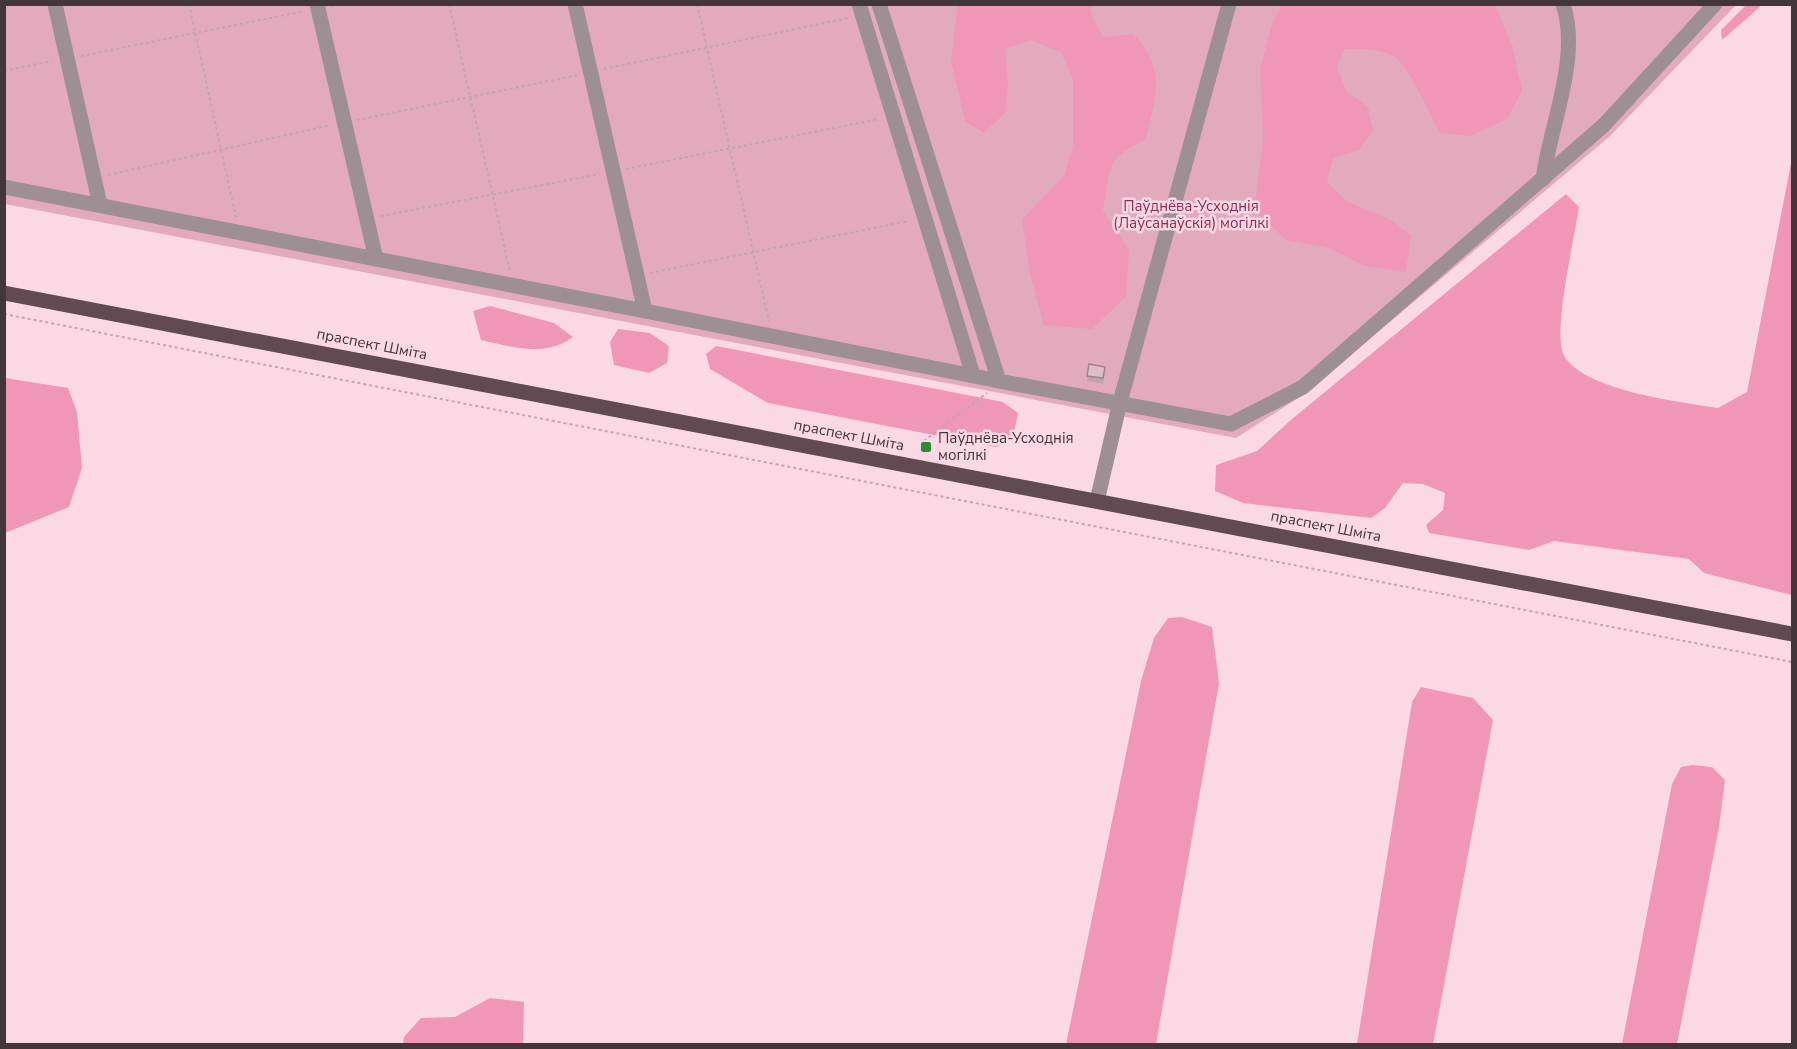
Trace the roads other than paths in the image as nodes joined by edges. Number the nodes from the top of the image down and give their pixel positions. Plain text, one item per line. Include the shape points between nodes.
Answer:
1 (55, 4) edge
2 (575, 4) edge
3 (879, 4) edge
4 (1229, 4) edge
5 (1563, 4) edge
6 (1715, 4) edge
7 (317, 6) edge
8 (861, 10) edge
9 (1543, 179) junction
10 (4, 186) edge
11 (100, 205) junction
12 (376, 259) junction
13 (4, 293) edge
14 (645, 311) junction
15 (973, 375) junction
16 (999, 381) junction
17 (1120, 402) junction
18 (1097, 501) junction
19 (1792, 634) edge

1 - 11 lane
2 - 14 lane
3 - 16 lane
4 - 17 lane
5 - 9 lane via 1567,60 1561,107 1547,149
6 - 9 lane via 1604,125
7 - 12 lane
8 - 15 lane
9 - 17 lane via 1303,387 1231,424
10 - 11 lane
11 - 12 lane
12 - 14 lane
13 - 18 main road, праспект Шміта
14 - 15 lane
15 - 16 lane
16 - 17 lane
17 - 18 lane
18 - 19 main road, праспект Шміта

